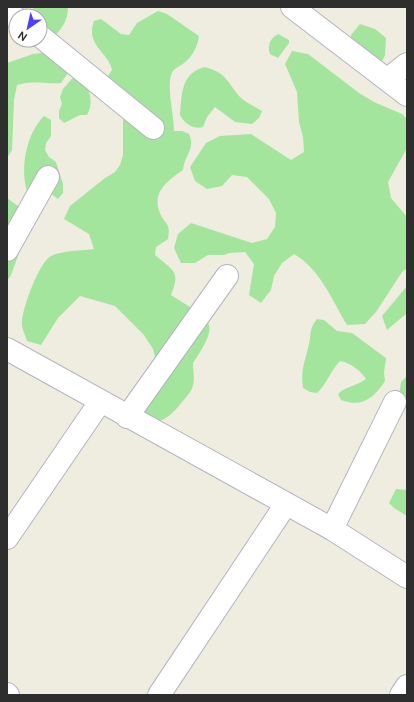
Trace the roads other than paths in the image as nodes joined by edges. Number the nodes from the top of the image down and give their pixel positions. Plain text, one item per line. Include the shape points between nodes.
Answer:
1 (292, 7) edge
2 (48, 43) edge
3 (407, 64) edge
4 (388, 79) junction
5 (407, 95) edge
6 (153, 128) dead end
7 (48, 177) dead end
8 (7, 250) edge
9 (227, 276) dead end
10 (7, 349) edge
11 (100, 402) junction
12 (395, 402) dead end
13 (127, 417) junction
14 (286, 504) junction
15 (332, 529) junction
16 (7, 538) edge
17 (407, 577) edge
18 (407, 686) edge
19 (160, 695) edge
20 (401, 695) edge

1 - 4 street
2 - 6 street
3 - 4 street
4 - 5 street
7 - 8 street
9 - 13 street
10 - 11 street
11 - 13 street
11 - 16 street
12 - 15 street
13 - 14 street
14 - 15 street
14 - 19 street
15 - 17 street
18 - 20 street

